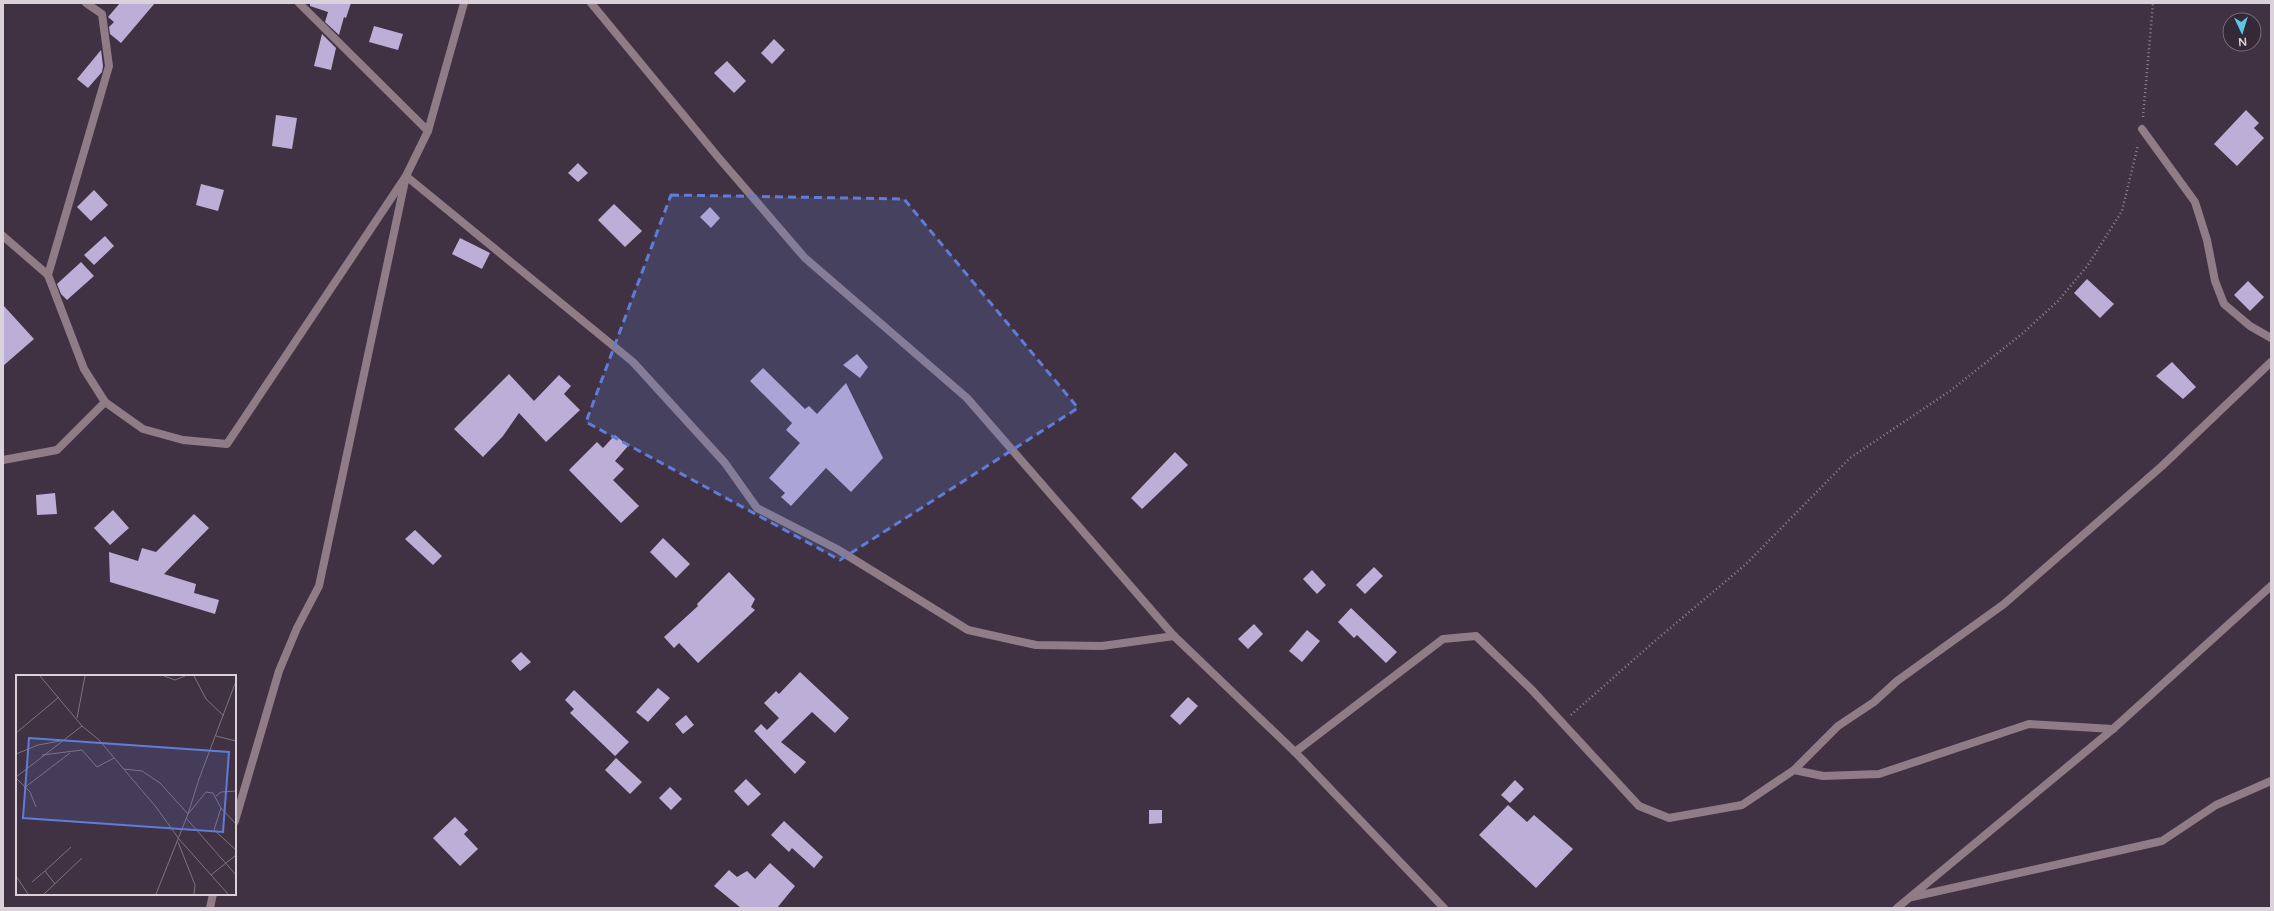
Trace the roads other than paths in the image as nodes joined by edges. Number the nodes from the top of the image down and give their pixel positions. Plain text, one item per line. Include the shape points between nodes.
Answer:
1 (86, 3) edge
2 (299, 3) edge
3 (464, 3) edge
4 (590, 3) edge
5 (2142, 129) road end
6 (428, 131) junction
7 (406, 176) junction
8 (3, 236) edge
9 (48, 275) junction
10 (2271, 338) edge
11 (2271, 362) edge
12 (105, 402) junction
13 (3, 460) edge
14 (2271, 586) edge
15 (1174, 636) junction
16 (2113, 729) junction
17 (1295, 752) junction
18 (1794, 770) junction
19 (2271, 780) edge
20 (236, 817) edge
21 (213, 895) edge
22 (1910, 898) junction
23 (210, 908) edge
24 (1444, 908) edge
25 (1897, 908) edge

1 - 9 street via 102,14 109,66
2 - 6 street
3 - 6 street
4 - 15 street via 782,234 805,258 966,398
5 - 10 street via 2195,202 2207,240 2215,281 2224,304 2250,326
6 - 7 street
7 - 12 street via 227,444 183,440 143,429
7 - 15 street via 633,362 725,464 757,508 837,549 968,630 1036,645 1102,646
7 - 20 street via 319,586 297,628 279,671
8 - 9 street
9 - 12 street via 84,369
11 - 18 street via 2162,466 2004,604 1838,726
12 - 13 street via 57,450
14 - 16 street
15 - 17 street
16 - 18 street via 2029,724 1879,774 1823,776
16 - 22 street
17 - 18 street via 1443,639 1476,636 1563,722 1639,806 1669,818 1742,805
17 - 24 street
19 - 22 street via 2216,805 2162,841
21 - 23 street
22 - 25 street

